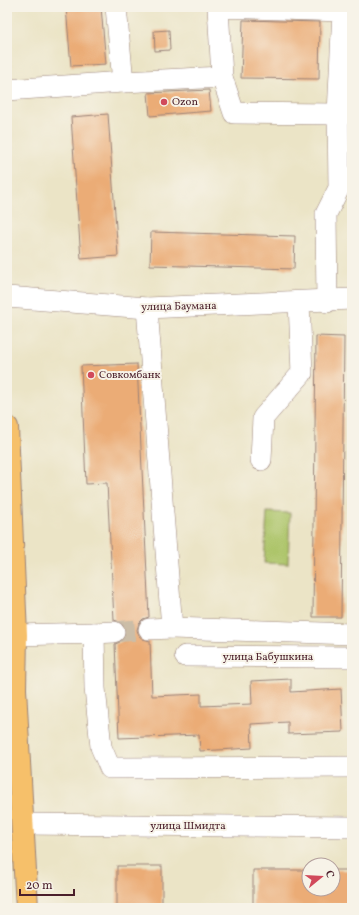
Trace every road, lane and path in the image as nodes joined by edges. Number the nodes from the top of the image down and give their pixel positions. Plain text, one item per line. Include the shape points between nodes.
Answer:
1 (116, 7) edge
2 (220, 7) edge
3 (222, 77) junction
4 (123, 82) junction
5 (7, 90) edge
6 (338, 114) junction
7 (7, 297) edge
8 (352, 299) edge
9 (327, 302) junction
10 (299, 303) junction
11 (147, 308) junction
12 (7, 428) edge
13 (261, 460) dead end
14 (8, 476) edge
15 (172, 628) junction
16 (149, 629) tunnel mouth
17 (352, 634) edge
18 (16, 635) junction
19 (185, 656) dead end
20 (352, 657) edge
21 (11, 689) edge
22 (352, 767) edge
23 (23, 824) junction
24 (352, 826) edge
25 (27, 908) edge

1 - 4 street
2 - 3 street
2 - 6 street via 343,11
3 - 4 street
3 - 6 street via 234,113
4 - 5 street
6 - 9 street via 339,188 326,214
7 - 11 street, улица Баумана
8 - 9 street, улица Баумана
9 - 10 street, улица Баумана
10 - 11 street, улица Баумана
10 - 13 street via 302,373 263,418
11 - 15 street
12 - 14 main road
14 - 18 main road
15 - 16 street
15 - 17 street
18 - 21 main road
18 - 22 street via 104,632 96,688 101,747 110,768
19 - 20 street, улица Бабушкина
21 - 23 main road
23 - 24 street, улица Шмидта
23 - 25 main road

